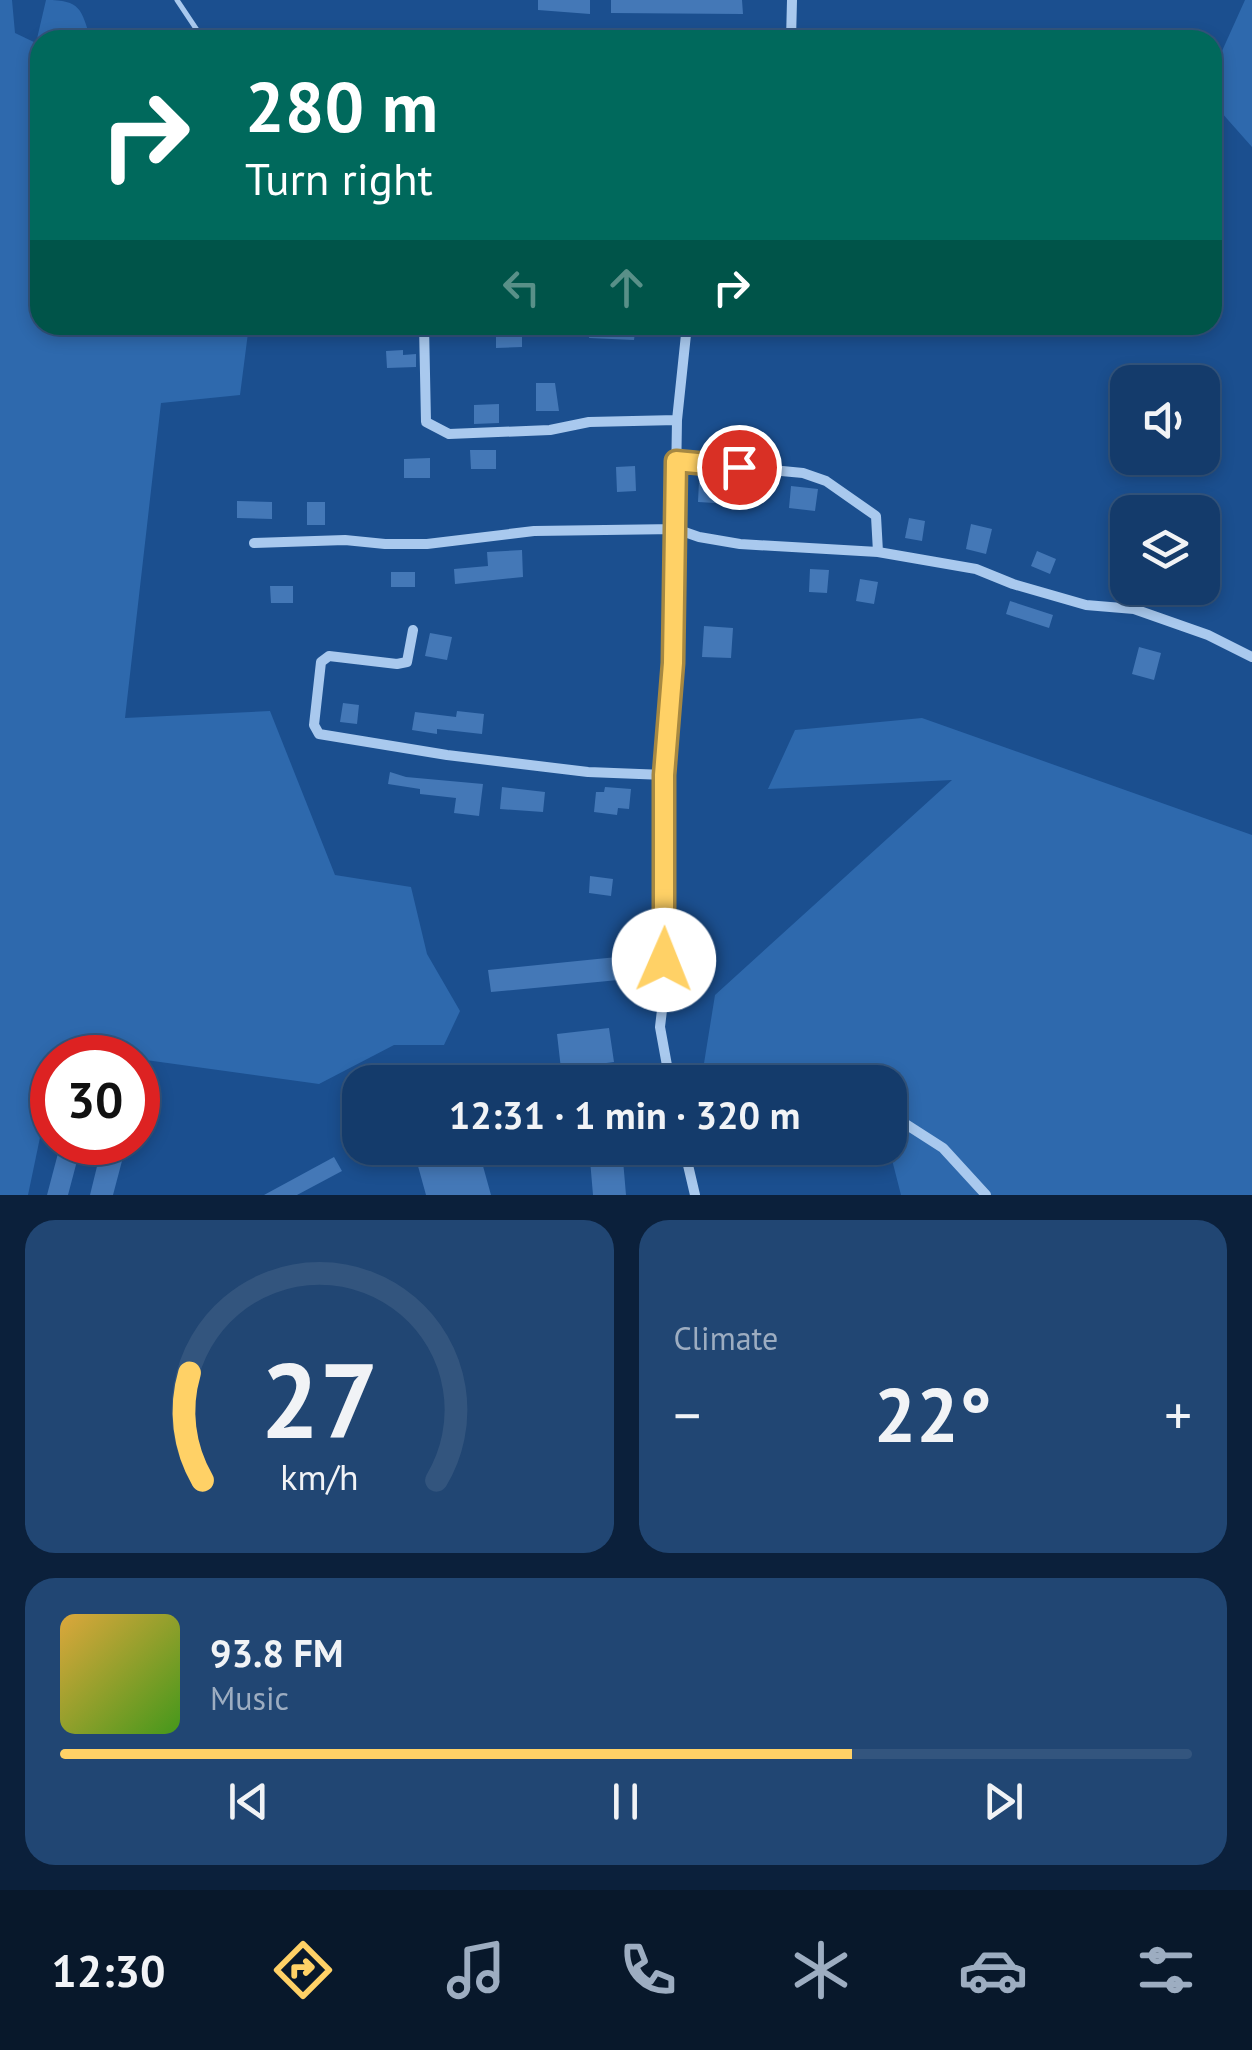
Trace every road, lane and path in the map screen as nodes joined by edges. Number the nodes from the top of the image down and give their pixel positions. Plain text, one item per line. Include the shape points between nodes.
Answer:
1 (177, 0) edge
2 (792, 0) edge
3 (196, 30) edge
4 (791, 30) edge
5 (424, 335) edge
6 (687, 335) edge
7 (677, 420) junction
8 (676, 461) junction
9 (676, 529) junction
10 (254, 542) dead end
11 (878, 552) junction
12 (413, 630) dead end
13 (1252, 657) edge
14 (664, 775) junction
15 (667, 1065) edge
16 (907, 1125) edge
17 (688, 1165) edge
18 (695, 1195) edge
19 (986, 1195) edge

1 - 3 lane
2 - 4 street
5 - 7 street via 426,422 449,434
6 - 7 street
7 - 8 street
8 - 9 street
8 - 11 street via 803,472 826,481 876,516
9 - 10 street via 534,531 427,544
9 - 11 street via 740,544
9 - 14 street
11 - 13 street via 976,569 1086,606 1134,610
12 - 14 street via 407,662 330,656 321,662 314,725 319,734 588,772
14 - 15 street via 660,1027
16 - 19 street via 942,1148
17 - 18 street

